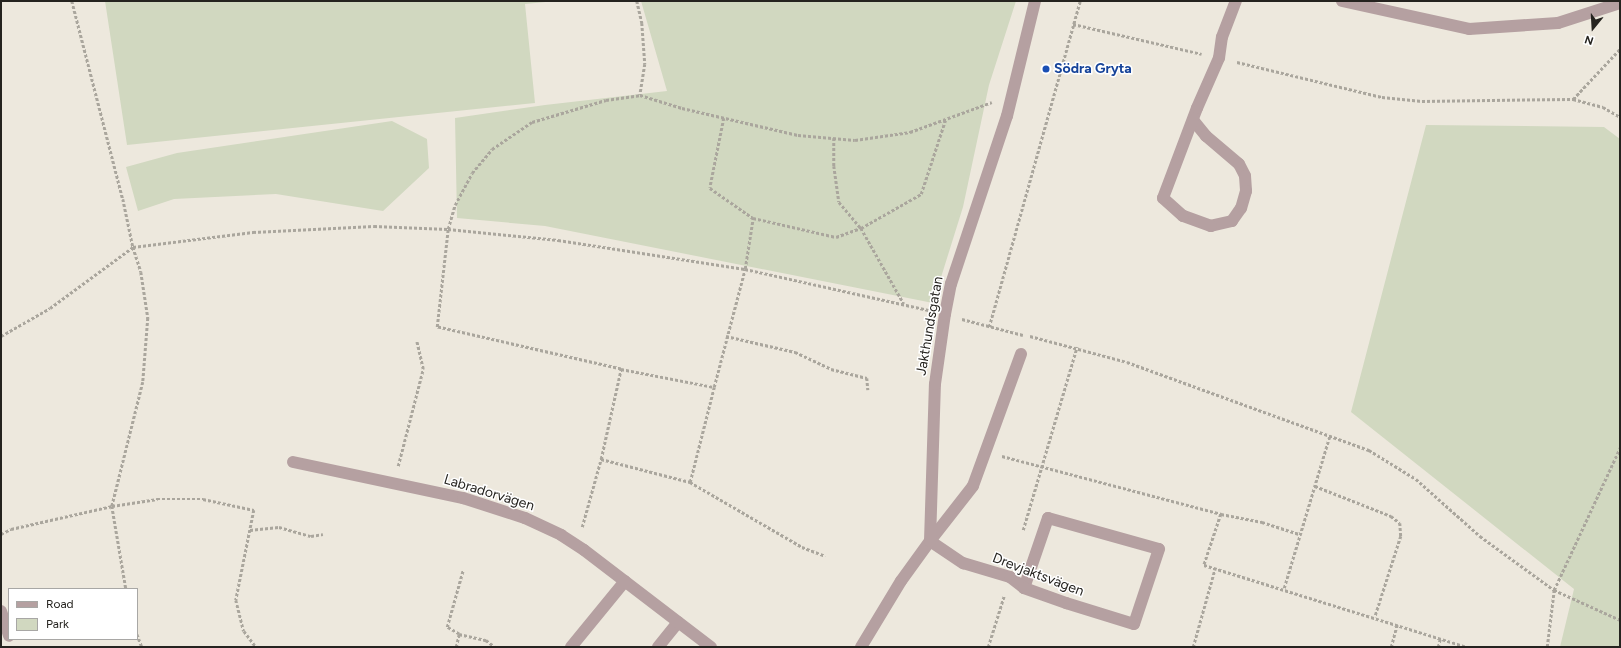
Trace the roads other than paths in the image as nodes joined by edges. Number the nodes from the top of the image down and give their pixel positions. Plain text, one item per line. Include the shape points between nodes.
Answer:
1 (1035, 1) edge
2 (1236, 1) edge
3 (1348, 2) edge
4 (1620, 3) edge
5 (1193, 120) junction
6 (1021, 354) dead end
7 (293, 462) dead end
8 (930, 541) junction
9 (625, 581) junction
10 (1024, 588) junction
11 (1, 611) edge
12 (678, 622) junction
13 (8, 633) edge
14 (571, 647) edge
15 (658, 647) edge
16 (711, 647) edge
17 (861, 647) edge

1 - 8 street, Jakthundsgatan via 1012,96 983,192 951,284 945,314 935,384
2 - 5 street via 1222,37 1220,58
3 - 4 street via 1469,29 1558,24
5 - 5 street via 1163,198 1183,216 1210,226 1232,221 1241,208 1246,191 1245,176 1239,164 1206,136
6 - 8 street via 973,486
7 - 9 street, Labradorvägen via 463,498 525,518 576,545
8 - 10 street, Drevjaktsvägen via 963,563 1010,577
8 - 17 street via 901,581
9 - 12 street, Labradorvägen
9 - 14 street
10 - 10 street, Drevjaktsvägen via 1134,624 1159,549 1048,518
11 - 13 street
12 - 15 street
12 - 16 street, Labradorvägen

